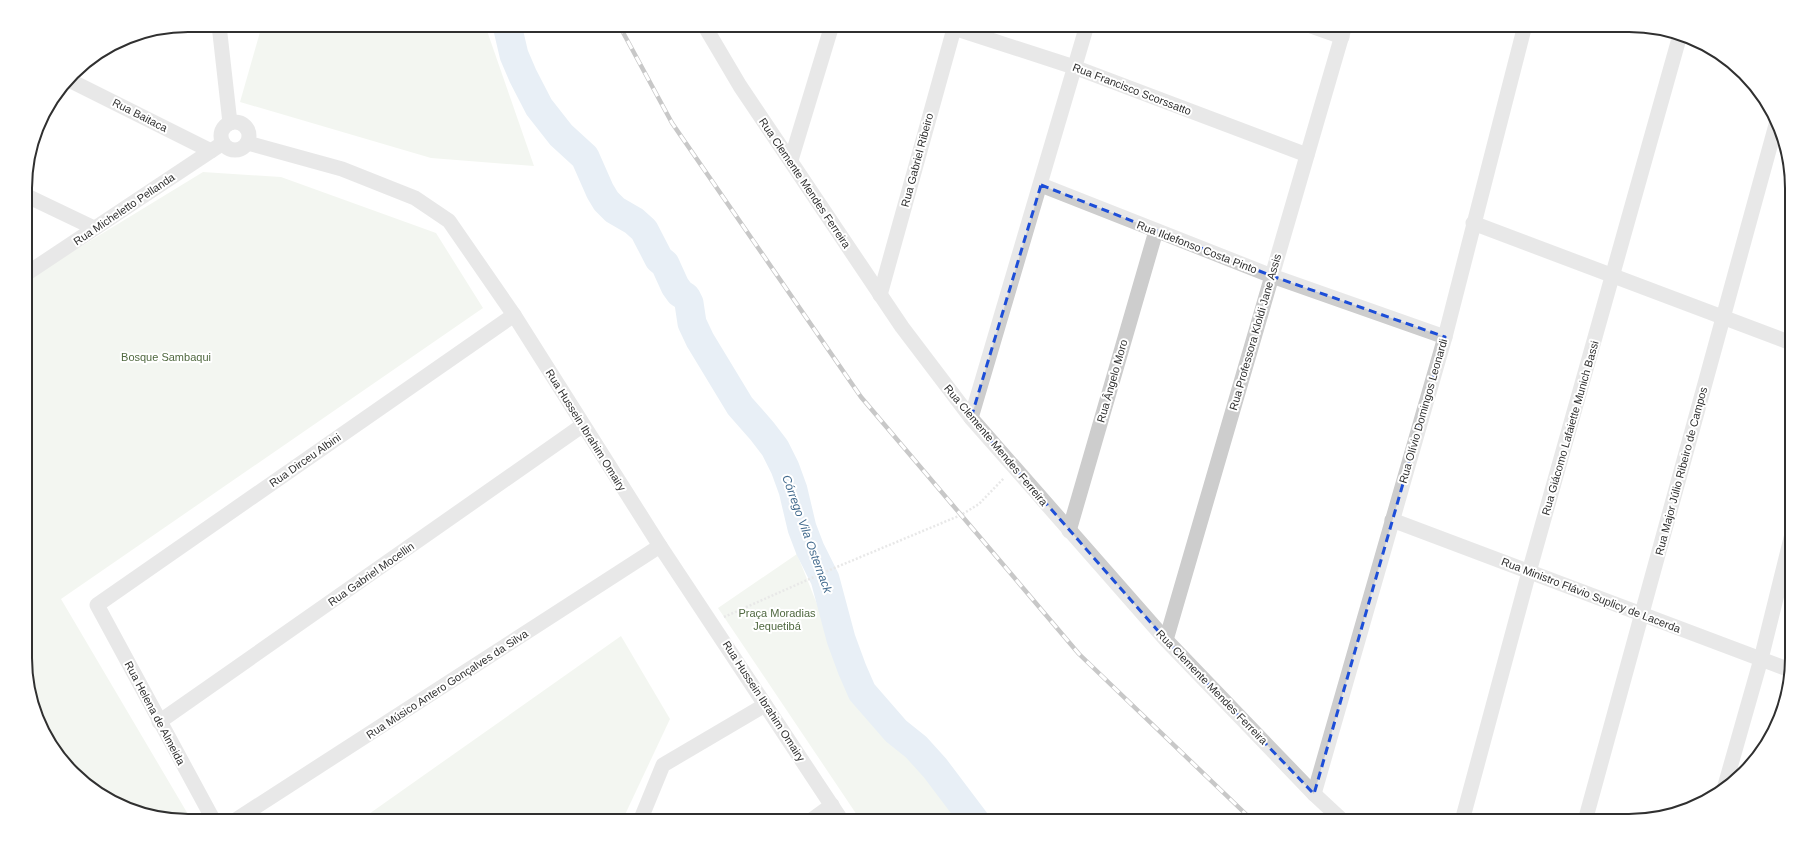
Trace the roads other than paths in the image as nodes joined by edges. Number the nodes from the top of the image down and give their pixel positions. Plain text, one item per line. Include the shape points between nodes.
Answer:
1 (220, 32) edge
2 (708, 32) edge
3 (830, 32) edge
4 (953, 32) edge
5 (969, 32) edge
6 (1085, 32) edge
7 (1344, 32) edge
8 (1523, 32) edge
9 (1679, 40) edge
10 (1074, 66) junction
11 (74, 82) edge
12 (230, 123) junction
13 (1774, 131) edge
14 (248, 143) junction
15 (217, 147) junction
16 (1307, 155) junction
17 (791, 160) junction
18 (1041, 185) junction
19 (32, 198) edge
20 (1473, 223) junction
21 (94, 228) junction
22 (1156, 231) junction
23 (32, 270) edge
24 (1272, 276) junction
25 (1613, 276) junction
26 (880, 295) junction
27 (514, 315) junction
28 (1723, 317) junction
29 (1445, 337) junction
30 (1785, 341) edge
31 (971, 418) junction
32 (583, 426) junction
33 (1392, 520) junction
34 (1069, 531) junction
35 (660, 546) junction
36 (1785, 562) edge
37 (1529, 572) junction
38 (97, 605) joint
39 (1641, 614) junction
40 (1166, 640) junction
41 (1761, 659) junction
42 (1785, 668) edge
43 (766, 705) junction
44 (159, 722) junction
45 (1727, 780) edge
46 (1314, 794) junction
47 (832, 805) junction
48 (210, 814) edge
49 (245, 814) edge
50 (643, 814) edge
51 (820, 814) edge
52 (838, 814) edge
53 (1335, 814) edge
54 (1464, 814) edge
55 (1587, 814) edge

1 - 12 street
2 - 17 street, Rua Clemente Mendes Ferreira via 740,86
3 - 17 street
4 - 26 street, Rua Gabriel Ribeiro
5 - 10 street, Rua Francisco Scorssatto
6 - 10 street
7 - 16 street, Rua Professora Kloldi Jane Assis
8 - 20 street, Rua Olívio Domingos Leonardi
9 - 25 street, Rua Giácomo Lafaiette Munich Bassi
10 - 16 street, Rua Francisco Scorssatto
10 - 18 street
11 - 15 street, Rua Baitaca
12 - 14 street via 240,122 244,125 249,133
12 - 15 street via 221,134
13 - 28 street, Rua Major Júlio Ribeiro de Campos
14 - 15 street via 236,150
14 - 27 street, Rua Hussein Ibrahim Omairy via 342,169 415,198 449,221
15 - 21 street, Rua Micheletto Pellanda
16 - 24 street, Rua Professora Kloldi Jane Assis
17 - 26 street, Rua Clemente Mendes Ferreira
18 - 22 street, Rua Ildefonso Costa Pinto
18 - 31 street
19 - 21 street
20 - 25 street
20 - 29 street, Rua Olívio Domingos Leonardi
21 - 23 street, Rua Micheletto Pellanda
22 - 24 street, Rua Ildefonso Costa Pinto
22 - 34 street, Rua Ângelo Moro
24 - 29 street, Rua Ildefonso Costa Pinto
24 - 40 street, Rua Professora Kloldi Jane Assis
25 - 28 street
25 - 37 street, Rua Giácomo Lafaiette Munich Bassi
26 - 31 street, Rua Clemente Mendes Ferreira
27 - 32 street, Rua Hussein Ibrahim Omairy
27 - 38 street, Rua Dirceu Albini
28 - 30 street
28 - 39 street, Rua Major Júlio Ribeiro de Campos
29 - 33 street, Rua Olívio Domingos Leonardi
31 - 34 street, Rua Clemente Mendes Ferreira
32 - 35 street, Rua Hussein Ibrahim Omairy
32 - 44 street, Rua Gabriel Mocellin
33 - 37 street, Rua Ministro Flávio Suplicy de Lacerda
33 - 46 street, Rua Olívio Domingos Leonardi
34 - 40 street, Rua Clemente Mendes Ferreira
35 - 43 street, Rua Hussein Ibrahim Omairy
35 - 49 street, Rua Músico Antero Gonçalves da Silva
36 - 41 street
37 - 39 street, Rua Ministro Flávio Suplicy de Lacerda
37 - 54 street, Rua Giácomo Lafaiette Munich Bassi
38 - 44 street, Rua Helena de Almeida
39 - 41 street, Rua Ministro Flávio Suplicy de Lacerda
39 - 55 street, Rua Major Júlio Ribeiro de Campos
40 - 46 street, Rua Clemente Mendes Ferreira
41 - 42 street, Rua Ministro Flávio Suplicy de Lacerda
41 - 45 street
43 - 47 street, Rua Hussein Ibrahim Omairy
43 - 50 street via 663,765
44 - 48 street, Rua Helena de Almeida
46 - 53 street, Rua Clemente Mendes Ferreira
47 - 51 street
47 - 52 street, Rua Hussein Ibrahim Omairy

